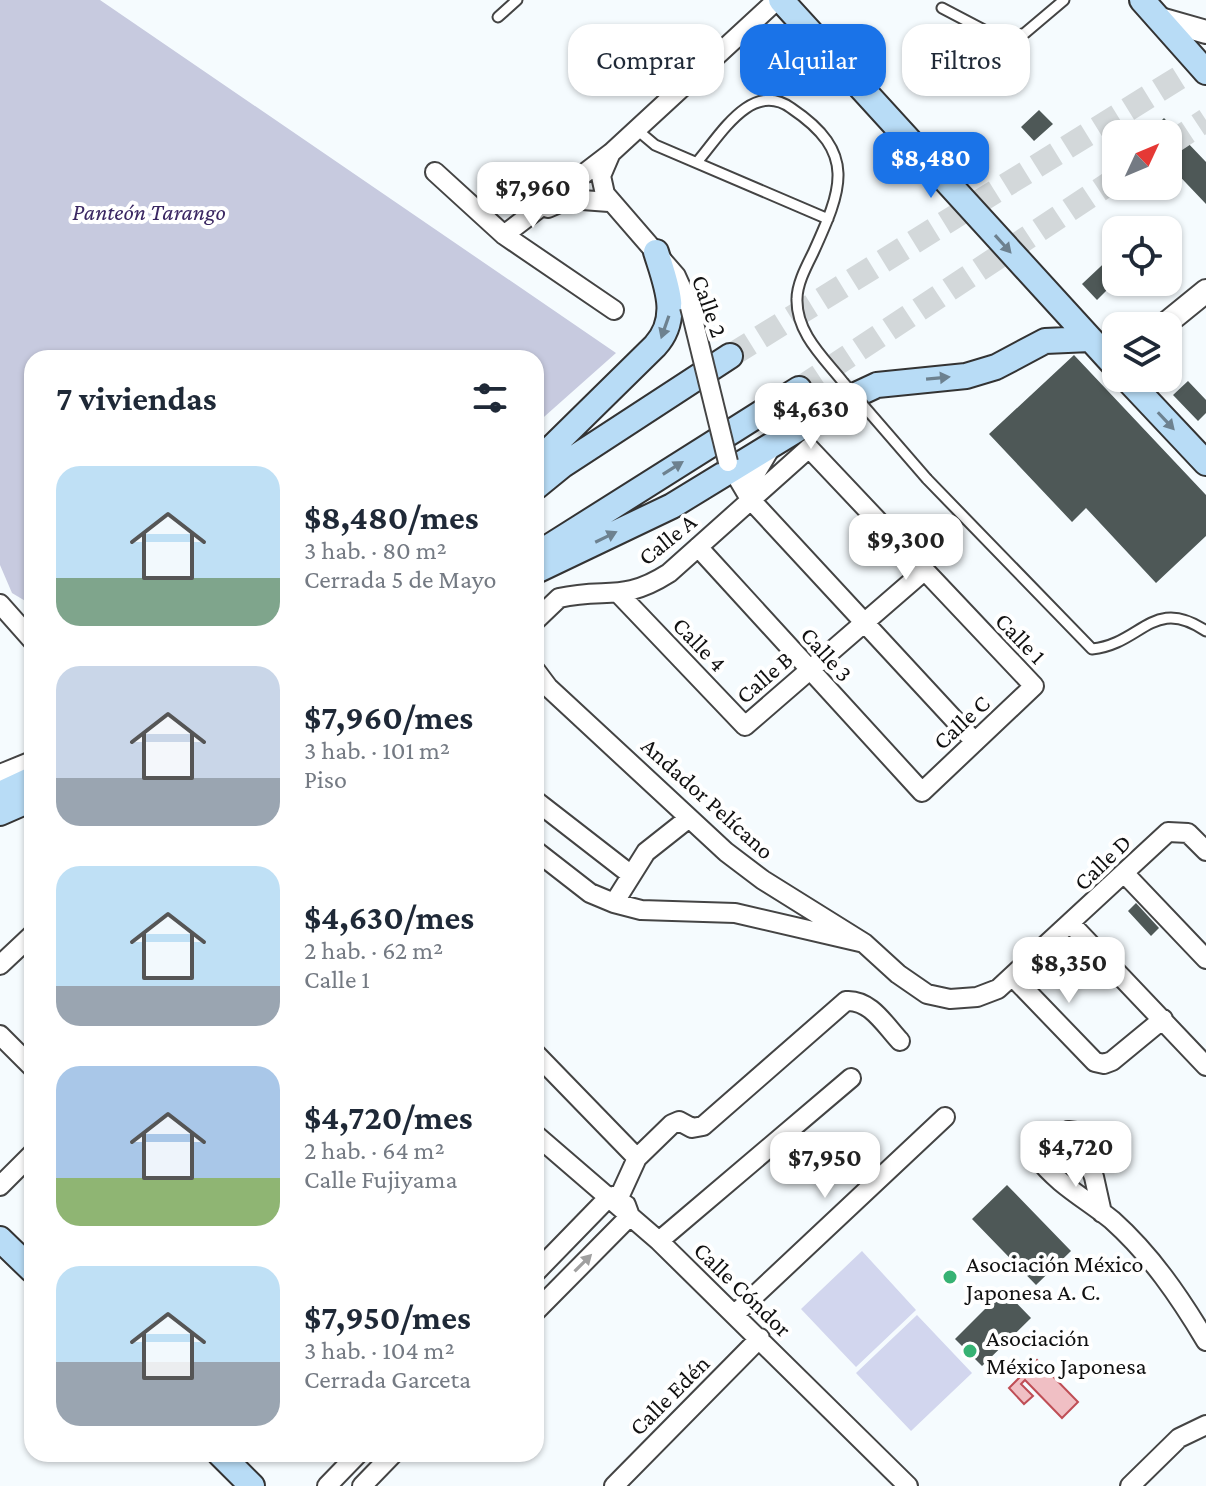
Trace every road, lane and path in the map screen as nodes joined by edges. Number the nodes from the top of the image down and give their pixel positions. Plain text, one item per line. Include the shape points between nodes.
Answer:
1 (517, 0) edge
2 (779, 0) edge
3 (1064, 0) edge
4 (942, 8) dead end
5 (1149, 9) edge
6 (498, 17) dead end
7 (1206, 32) edge
8 (1206, 72) edge
9 (636, 129) junction
10 (611, 153) junction
11 (698, 161) junction
12 (435, 172) dead end
13 (609, 202) junction
14 (828, 219) junction
15 (520, 221) junction
16 (504, 235) junction
17 (656, 252) junction
18 (1206, 291) edge
19 (614, 310) dead end
20 (1180, 312) edge
21 (1090, 339) junction
22 (1102, 351) edge
23 (730, 356) tunnel mouth
24 (799, 389) tunnel mouth
25 (1140, 392) edge
26 (809, 448) joint
27 (770, 449) junction
28 (544, 455) edge
29 (1206, 463) edge
30 (730, 466) junction
31 (544, 480) edge
32 (750, 499) junction
33 (698, 547) junction
34 (544, 550) edge
35 (544, 567) edge
36 (924, 571) junction
37 (620, 595) junction
38 (0, 604) edge
39 (544, 612) edge
40 (866, 622) junction
41 (24, 631) edge
42 (1206, 631) edge
43 (809, 670) junction
44 (544, 682) edge
45 (1034, 686) joint
46 (745, 726) joint
47 (975, 742) junction
48 (24, 764) edge
49 (0, 774) edge
50 (24, 783) edge
51 (922, 792) joint
52 (0, 794) edge
53 (24, 802) edge
54 (544, 807) edge
55 (0, 813) edge
56 (689, 818) junction
57 (1206, 851) edge
58 (544, 857) edge
59 (630, 874) junction
60 (1125, 874) junction
61 (614, 903) junction
62 (1072, 925) junction
63 (24, 942) edge
64 (864, 943) junction
65 (1206, 959) edge
66 (0, 965) edge
67 (898, 974) joint
68 (1013, 977) junction
69 (1163, 1019) junction
70 (0, 1035) edge
71 (900, 1041) dead end
72 (1203, 1056) edge
73 (24, 1059) edge
74 (544, 1061) edge
75 (851, 1078) dead end
76 (945, 1117) dead end
77 (544, 1141) edge
78 (637, 1158) junction
79 (24, 1162) edge
80 (0, 1186) edge
81 (614, 1196) junction
82 (1102, 1213) dead end
83 (630, 1216) junction
84 (0, 1239) edge
85 (659, 1241) junction
86 (24, 1262) edge
87 (544, 1264) edge
88 (544, 1303) edge
89 (735, 1314) junction
90 (760, 1338) junction
91 (1206, 1341) edge
92 (1206, 1425) edge
93 (228, 1462) edge
94 (350, 1462) edge
95 (385, 1462) edge
96 (896, 1482) edge
97 (252, 1486) edge
98 (327, 1486) edge
99 (362, 1486) edge
100 (614, 1486) edge
101 (1130, 1486) edge

1 - 6 lane
2 - 9 street
2 -> 21 main road
3 - 4 lane via 1025,33 1005,41
5 - 7 street
5 - 8 main road
9 - 10 street
9 - 11 lane via 655,145
10 - 13 street via 601,176
10 - 15 street
11 - 14 lane
11 - 14 lane via 752,102 781,100 810,120 839,161 840,182
12 - 16 street
13 - 15 street via 569,199
13 - 17 street, Calle 2
14 - 42 lane, bridge via 796,297 799,319 813,347 927,479 1092,649 1166,616 1182,617
15 - 16 street
16 - 19 street
17 -> 28 main road via 668,292 666,331
17 - 30 street, Calle 2, bridge via 683,286
18 - 20 street
21 - 22 main road
27 -> 21 main road via 877,385 966,376 1045,341
23 - 31 main road
34 -> 24 main road
25 -> 29 main road
26 - 32 street, Calle A
26 - 36 street, Calle 1
27 - 30 main road
27 - 32 street via 755,474
30 - 32 street, Calle 2
35 -> 30 main road via 672,506
32 - 33 street, Calle A
32 - 40 street, Calle 2
33 - 37 street, Calle A via 646,587
33 - 43 street, Calle 3
36 - 40 street, Calle B
36 - 45 street, Calle 1
37 - 39 street, Calle A via 559,598
37 - 46 street, Calle 4
38 - 41 street
40 - 43 street, Calle B
40 - 47 street, Calle 2
43 - 46 street, Calle B
43 - 51 street, Calle 3
44 - 56 street, Andador Pelícano
45 - 47 street, Calle C
47 - 51 street, Calle C
48 - 49 street
50 - 52 main road
53 - 55 main road
54 - 59 street
56 - 59 street via 646,852
56 - 64 street, Andador Pelícano via 763,880
57 - 60 street, Calle D via 1188,833 1168,832
58 - 61 street via 590,893
59 - 61 street
60 - 62 street, Calle D
60 - 65 street
61 - 64 street via 641,910 735,913
62 - 68 street, Calle D
62 - 69 street
63 - 66 street
64 - 67 street, Andador Pelícano
67 - 68 street, Calle D via 927,994 950,999 977,997
68 - 69 street via 1095,1062 1112,1061
69 - 72 street
70 - 73 street
71 - 78 street via 869,1007 846,1001 703,1126 672,1124
74 - 78 street
75 - 85 street
76 - 89 street
77 - 81 street, Calle Cóndor
78 - 81 street
79 - 80 street
81 - 83 street, Calle Cóndor
81 - 87 street
82 - 91 street via 1146,1254
83 - 85 street, Calle Cóndor
88 -> 83 street
84 - 86 main road
85 - 89 street, Calle Cóndor
89 - 90 street, Calle Cóndor
90 - 96 street, Calle Cóndor
90 - 100 street, Calle Edén
92 - 101 street via 1179,1438
93 - 97 main road
94 - 98 street
95 - 99 street

